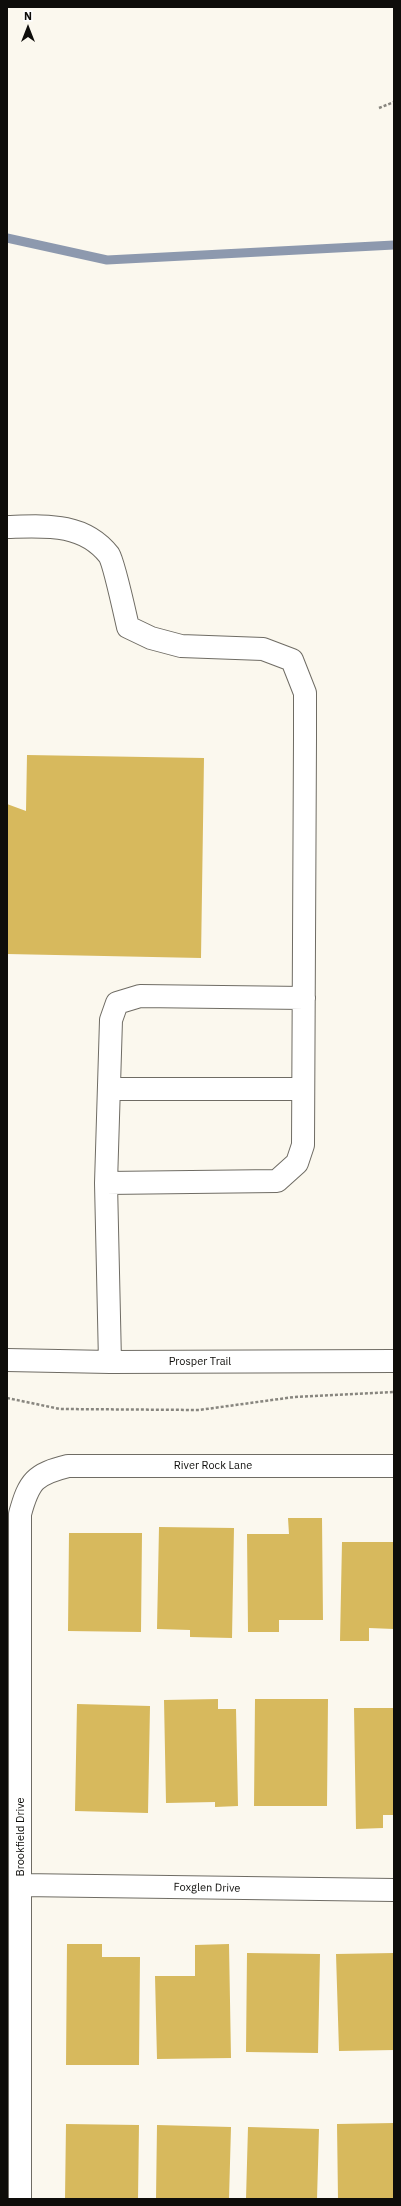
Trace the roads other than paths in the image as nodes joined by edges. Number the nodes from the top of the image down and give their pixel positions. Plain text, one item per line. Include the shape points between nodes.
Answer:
1 (7, 526) edge
2 (304, 998) junction
3 (109, 1089) junction
4 (303, 1089) junction
5 (106, 1183) junction
6 (7, 1360) edge
7 (394, 1361) edge
8 (110, 1362) junction
9 (394, 1466) edge
10 (36, 1478) joint
11 (21, 1885) junction
12 (394, 1890) edge
13 (20, 2199) edge

1 - 2 street via 55,526 85,534 109,556 128,627 151,638 181,646 263,649 292,660 305,693
2 - 3 street via 140,996 116,1003 111,1020
2 - 4 street
3 - 4 street
3 - 5 street
4 - 5 street via 303,1145 297,1163 277,1181
5 - 8 street
6 - 8 street, Prosper Trail
7 - 8 street, Prosper Trail
9 - 10 street, River Rock Lane via 68,1466 46,1471
10 - 11 street, Brookfield Drive via 25,1496 20,1514
11 - 12 street, Foxglen Drive
11 - 13 street, Brookfield Drive

